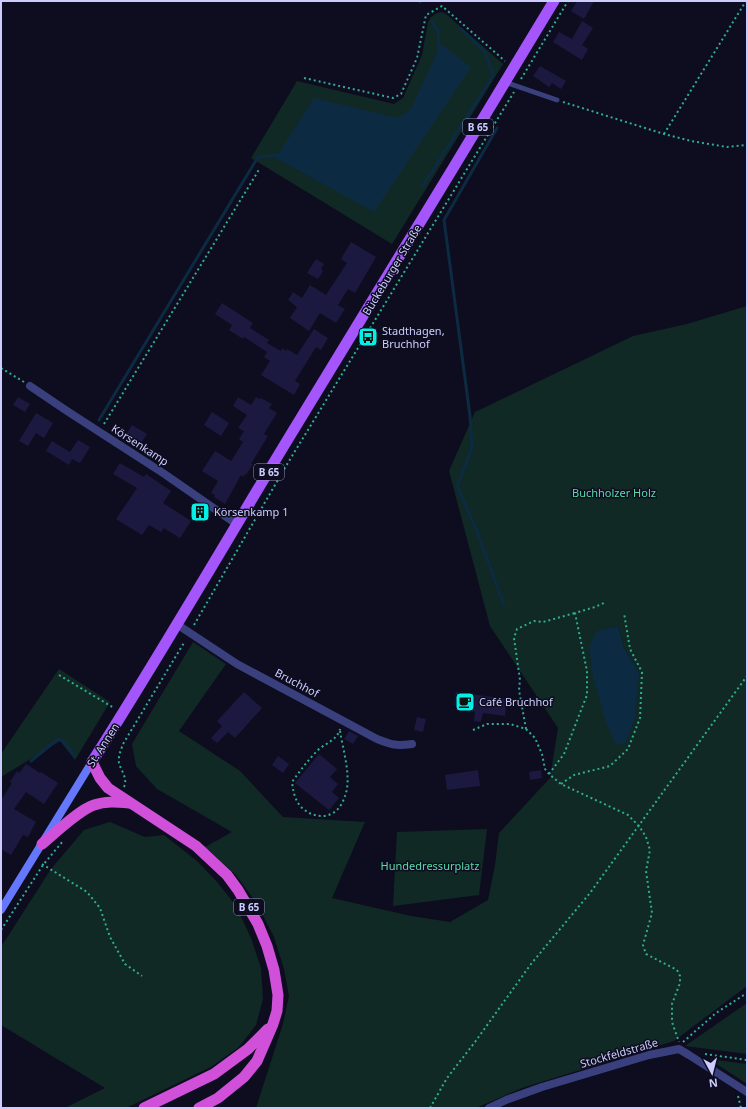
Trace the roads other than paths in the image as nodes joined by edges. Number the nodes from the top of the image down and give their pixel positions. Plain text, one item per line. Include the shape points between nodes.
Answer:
1 (554, 1) edge
2 (505, 82) junction
3 (557, 100) road end
4 (30, 386) road end
5 (238, 524) junction
6 (205, 580) joint
7 (178, 625) junction
8 (412, 744) dead end
9 (92, 762) junction
10 (129, 803) junction
11 (42, 844) junction
12 (1, 910) edge
13 (273, 1024) junction
14 (747, 1092) edge
15 (144, 1108) edge
16 (199, 1108) edge
17 (489, 1108) edge

1 - 2 main road, Bückeburger Straße / B 65
2 - 3 lane
2 - 5 main road, Bückeburger Straße / B 65
4 - 5 street, Körsenkamp
5 - 6 main road, Bückeburger Straße / B 65
6 - 7 main road, St. Annen / B 65
7 - 8 street, Bruchhof via 237,664 377,739 399,746
7 - 9 main road, St. Annen / B 65
9 - 10 highway, B 65 via 108,788
9 - 11 main road, St. Annen
10 - 11 highway via 94,805
10 - 13 highway, B 65 via 196,846 227,875 238,890 258,924 274,970 278,995
11 - 12 main road, St. Annen
13 - 15 highway via 248,1049 214,1074
13 - 16 highway, B 65 via 257,1061 244,1077 218,1098
14 - 17 street, Stockfeldstraße via 679,1049 649,1055 542,1087

